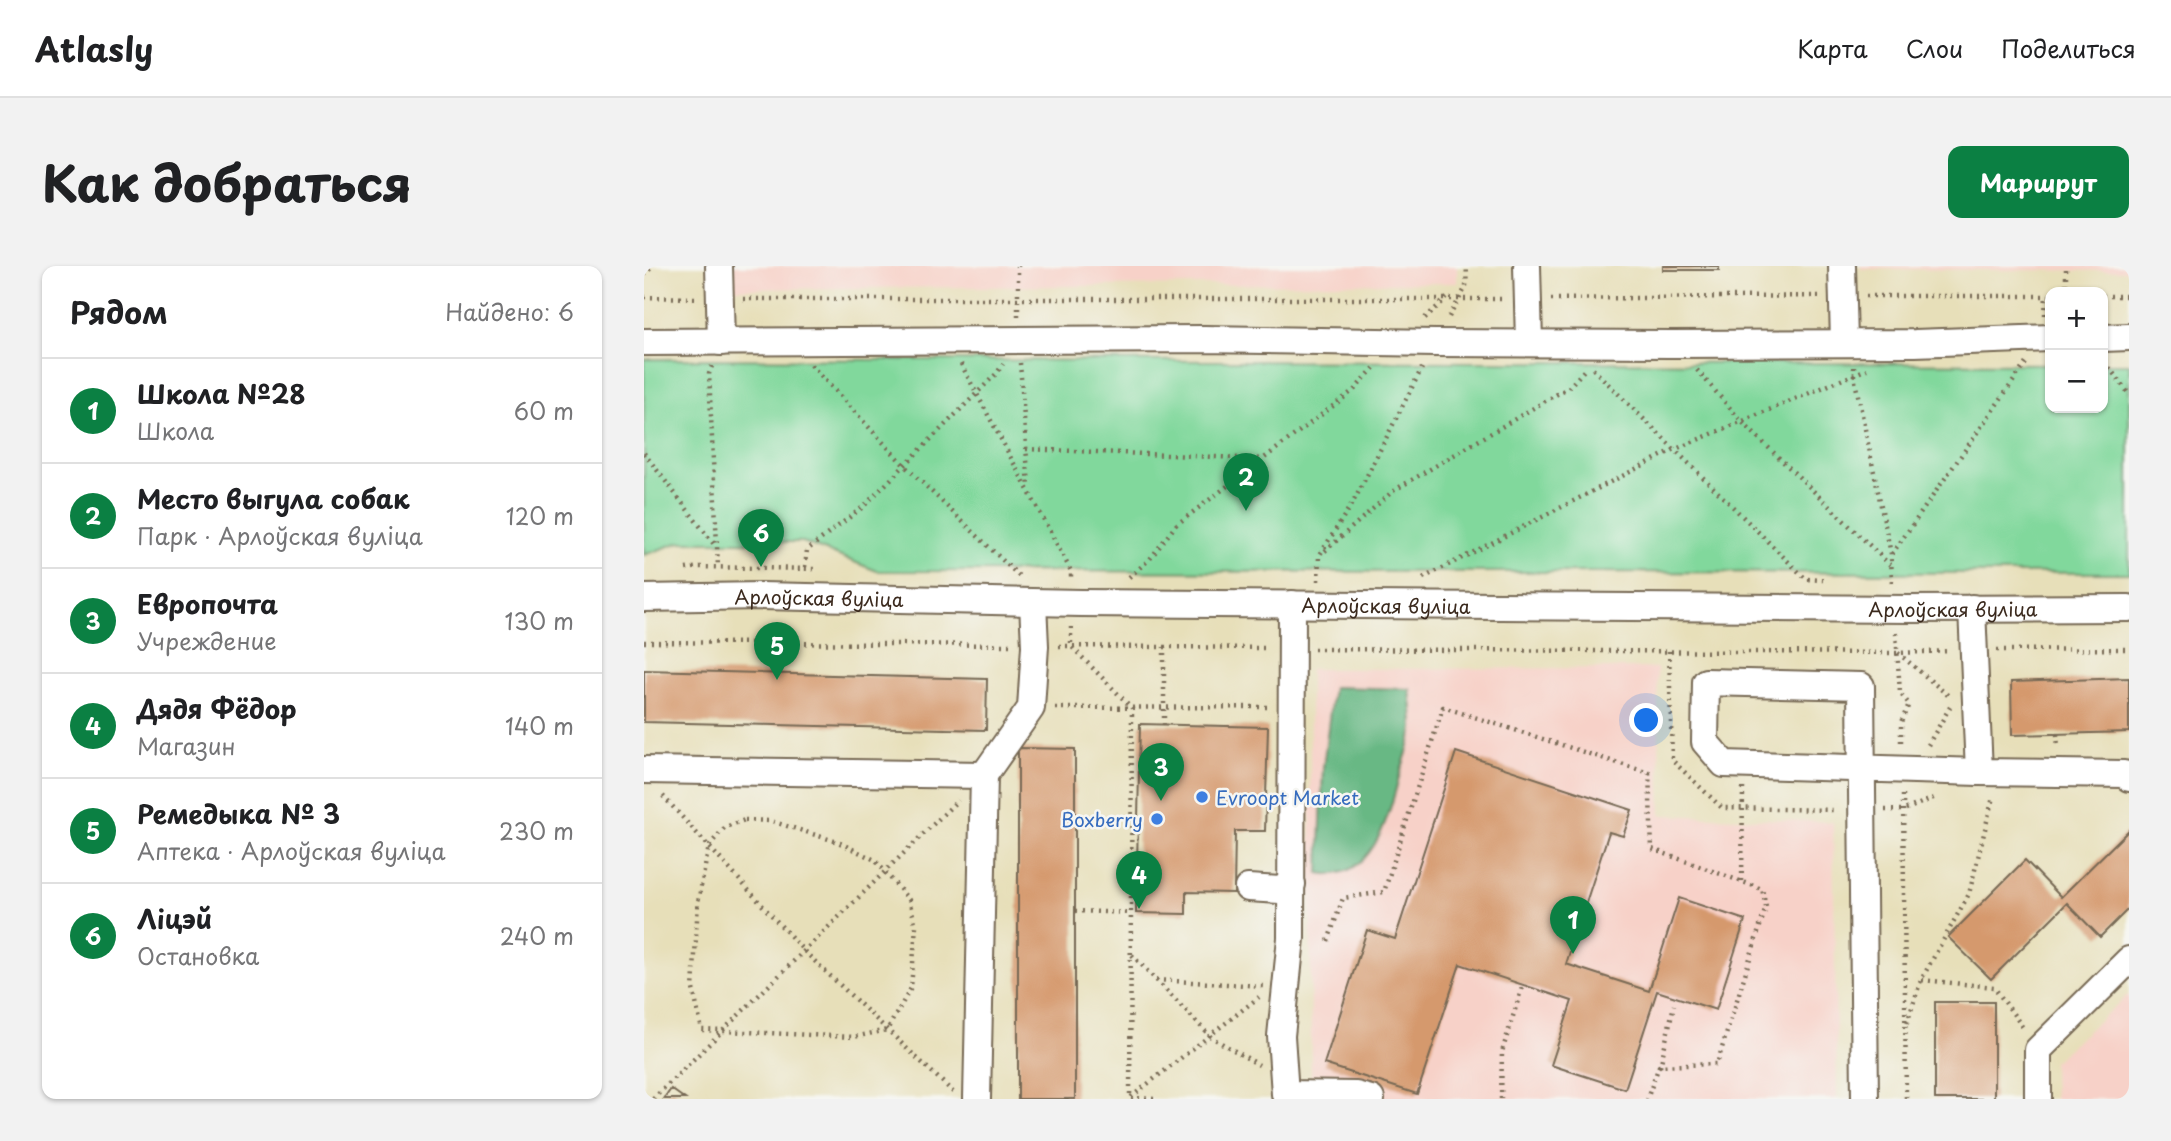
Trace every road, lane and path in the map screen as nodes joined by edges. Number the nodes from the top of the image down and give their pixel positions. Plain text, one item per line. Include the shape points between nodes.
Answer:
1 (653, 266) edge
2 (719, 266) edge
3 (1018, 266) edge
4 (1467, 266) edge
5 (1527, 266) edge
6 (1842, 266) edge
7 (2066, 266) edge
8 (644, 275) edge
9 (2066, 287) edge
10 (1843, 296) junction
11 (2045, 296) edge
12 (2108, 296) edge
13 (2129, 296) edge
14 (644, 297) edge
15 (1017, 298) junction
16 (1447, 298) junction
17 (1460, 298) junction
18 (720, 299) junction
19 (1527, 299) junction
20 (2129, 337) edge
21 (2045, 338) edge
22 (2108, 338) edge
23 (1019, 339) junction
24 (949, 340) junction
25 (2045, 341) edge
26 (644, 342) edge
27 (721, 342) junction
28 (789, 342) junction
29 (1399, 342) junction
30 (1849, 342) junction
31 (1435, 343) junction
32 (1529, 343) junction
33 (1558, 344) junction
34 (1879, 363) dead end
35 (2108, 365) edge
36 (1590, 366) junction
37 (1693, 366) dead end
38 (1422, 368) dead end
39 (1854, 376) junction
40 (976, 393) junction
41 (2129, 394) edge
42 (1742, 422) junction
43 (1026, 449) junction
44 (1676, 449) junction
45 (644, 453) edge
46 (1263, 459) junction
47 (905, 466) junction
48 (1029, 491) junction
49 (716, 548) junction
50 (1891, 554) junction
51 (1319, 556) junction
52 (718, 567) dead end
53 (805, 568) dead end
54 (1014, 571) dead end
55 (1070, 571) dead end
56 (1071, 579) dead end
57 (1082, 579) dead end
58 (1127, 579) dead end
59 (1806, 579) dead end
60 (1330, 582) dead end
61 (1416, 582) dead end
62 (644, 598) edge
63 (1033, 603) junction
64 (1292, 604) junction
65 (1972, 608) junction
66 (2129, 608) edge
67 (644, 642) edge
68 (776, 643) junction
69 (1035, 646) junction
70 (1071, 646) junction
71 (1164, 647) junction
72 (1293, 648) junction
73 (2129, 649) edge
74 (1974, 650) junction
75 (1898, 653) junction
76 (777, 673) dead end
77 (1292, 707) junction
78 (1031, 708) junction
79 (1132, 708) junction
80 (1164, 708) junction
81 (1164, 725) dead end
82 (1862, 767) junction
83 (644, 770) edge
84 (1907, 770) junction
85 (1989, 772) junction
86 (984, 775) junction
87 (2129, 778) edge
88 (663, 795) dead end
89 (1743, 808) dead end
90 (709, 846) junction
91 (885, 872) junction
92 (1742, 881) junction
93 (1292, 884) junction
94 (1248, 888) dead end
95 (1075, 911) dead end
96 (1131, 913) junction
97 (1328, 941) dead end
98 (804, 951) junction
99 (1131, 954) junction
100 (2129, 960) edge
101 (1156, 980) junction
102 (1921, 980) junction
103 (1522, 984) dead end
104 (1674, 1004) dead end
105 (887, 1030) junction
106 (1905, 1030) junction
107 (723, 1031) junction
108 (1210, 1035) junction
109 (2038, 1050) junction
110 (1660, 1067) junction
111 (1267, 1070) dead end
112 (1285, 1096) edge
113 (1130, 1098) edge
114 (653, 1099) edge
115 (960, 1099) edge
116 (977, 1099) edge
117 (1157, 1099) edge
118 (1371, 1099) edge
119 (1502, 1099) edge
120 (1647, 1099) edge
121 (1865, 1099) edge
122 (1906, 1099) edge
123 (2038, 1099) edge

1 - 8 path
2 - 18 street
3 - 15 path
4 - 17 path via 1466,287
5 - 19 street
6 - 10 street
7 - 9 path
10 - 11 path
10 - 19 path
10 - 30 street
12 - 13 path
14 - 18 path
15 - 16 path
15 - 18 path
15 - 23 path
16 - 17 path
16 - 29 path
17 - 19 path
17 - 31 path
18 - 27 street
19 - 32 street
20 - 22 street
21 - 30 street
23 - 24 street
23 - 29 street
23 - 40 path via 997,373
23 - 43 path
24 - 28 street
24 - 40 path
25 - 50 path
26 - 27 street
27 - 28 street
27 - 49 path via 709,374
28 - 47 path
29 - 31 street
29 - 46 path via 1354,390
30 - 33 street
30 - 39 path
31 - 32 street
32 - 33 street
33 - 36 path
34 - 39 path
35 - 41 path
36 - 44 path
36 - 51 path via 1569,387 1393,491
37 - 42 path
38 - 51 path via 1356,497
39 - 42 path
39 - 50 path
40 - 47 path
40 - 48 path
42 - 44 path
42 - 50 path via 1891,566
43 - 46 path
43 - 48 path
44 - 59 path
44 - 61 path
45 - 49 path
46 - 58 path via 1176,525 1150,559
47 - 53 path via 863,507 807,550
47 - 54 path
48 - 55 path
49 - 52 path
51 - 60 path via 1318,582
56 - 57 path
62 - 63 street, Арлоўская вуліца via 761,596
63 - 64 street, Арлоўская вуліца
63 - 69 street
64 - 65 street, Арлоўская вуліца
64 - 72 street
65 - 66 street, Арлоўская вуліца
65 - 74 street
67 - 68 path
68 - 69 path
68 - 76 path
69 - 70 path
69 - 78 street
70 - 71 path
70 - 79 path
71 - 72 path
71 - 80 path
72 - 75 path
72 - 77 street
73 - 74 path
74 - 75 path
74 - 85 street
75 - 84 path via 1900,693 1909,704 1901,722
75 - 84 path via 1954,700
77 - 80 path
77 - 93 street
78 - 79 path
78 - 86 street
79 - 80 path
79 - 96 path
80 - 81 path
82 - 82 street via 1861,685 1706,682 1705,742 1724,764
82 - 84 street
82 - 121 street
83 - 86 street
84 - 85 street
84 - 106 path
85 - 87 street via 2124,774
85 - 102 path via 1969,894
86 - 91 path
86 - 116 street
88 - 90 path
89 - 92 path
90 - 91 path via 725,827 745,820 771,821 838,842 876,860
90 - 98 path
90 - 107 path via 698,902 693,989 702,1030
91 - 98 path
91 - 105 path via 909,900 916,926 911,988
92 - 97 path via 1652,849 1649,773 1443,708 1384,892 1343,898
92 - 110 path via 1762,889 1766,907 1717,1064
93 - 94 street via 1280,890
93 - 112 street via 1281,1036
95 - 96 path
96 - 99 path
98 - 105 path
98 - 107 path
99 - 101 path
99 - 113 path
100 - 109 street
101 - 108 path
101 - 108 path via 1273,986
102 - 106 path
102 - 109 path via 1994,987
103 - 119 path via 1502,1052
104 - 110 path
105 - 107 path via 854,1037
105 - 115 path
106 - 122 path
107 - 114 path
108 - 111 path
108 - 113 path
109 - 123 street
110 - 120 path
112 - 118 street
113 - 117 path

